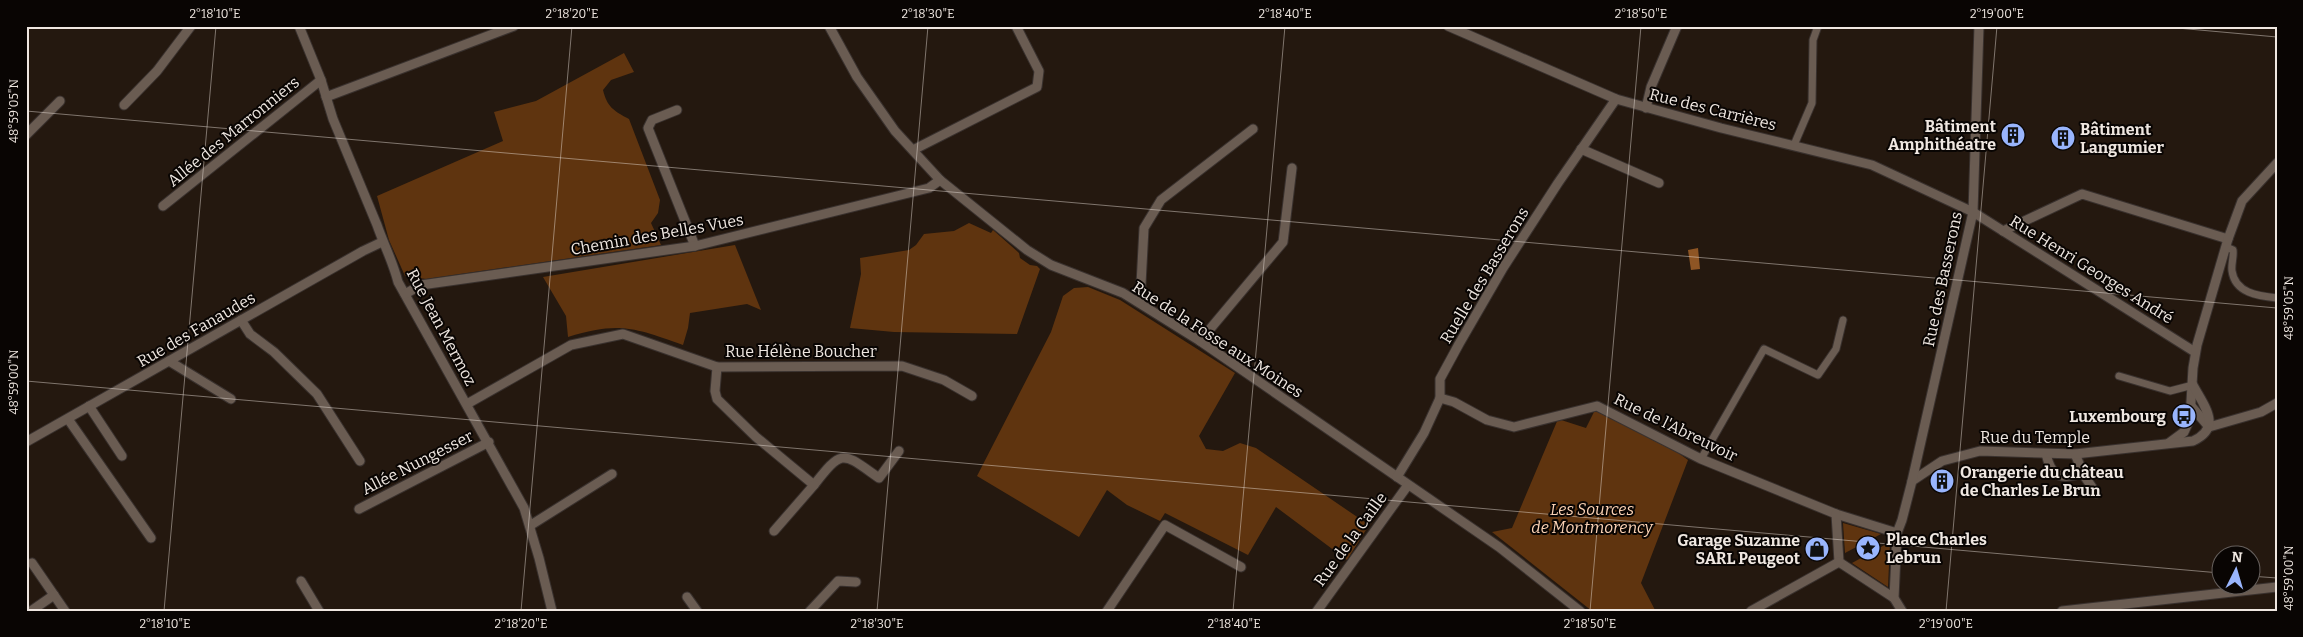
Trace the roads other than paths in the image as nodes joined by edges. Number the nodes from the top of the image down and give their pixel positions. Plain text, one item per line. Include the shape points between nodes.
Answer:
1 (191, 26) edge
2 (299, 26) edge
3 (514, 26) edge
4 (829, 26) edge
5 (1016, 26) edge
6 (1448, 26) edge
7 (1677, 26) edge
8 (1818, 26) edge
9 (1979, 26) edge
10 (321, 80) junction
11 (326, 97) junction
12 (1616, 99) junction
13 (60, 102) dead end
14 (124, 106) dead end
15 (1646, 108) junction
16 (676, 110) dead end
17 (1252, 129) dead end
18 (26, 135) edge
19 (1794, 145) junction
20 (1581, 149) junction
21 (913, 150) junction
22 (2277, 163) edge
23 (1292, 168) dead end
24 (940, 180) junction
25 (1659, 182) dead end
26 (164, 206) dead end
27 (1973, 212) junction
28 (2003, 232) junction
29 (382, 242) junction
30 (2227, 243) junction
31 (695, 246) junction
32 (405, 294) junction
33 (2277, 298) edge
34 (1140, 304) junction
35 (241, 320) junction
36 (1843, 320) dead end
37 (1200, 342) junction
38 (2195, 352) junction
39 (169, 361) junction
40 (717, 367) junction
41 (2119, 376) dead end
42 (2193, 385) junction
43 (972, 396) dead end
44 (1440, 398) junction
45 (231, 399) dead end
46 (2277, 403) edge
47 (467, 404) junction
48 (90, 406) junction
49 (2192, 407) junction
50 (68, 418) junction
51 (2209, 427) junction
52 (26, 442) edge
53 (489, 442) junction
54 (2164, 445) junction
55 (899, 451) dead end
56 (2046, 454) junction
57 (2075, 454) junction
58 (122, 456) dead end
59 (1701, 459) junction
60 (360, 461) dead end
61 (2083, 469) junction
62 (612, 474) dead end
63 (1397, 477) junction
64 (1912, 481) junction
65 (814, 485) junction
66 (1408, 485) junction
67 (2096, 494) dead end
68 (359, 509) dead end
69 (1836, 514) junction
70 (530, 525) junction
71 (774, 531) dead end
72 (1897, 533) junction
73 (151, 538) dead end
74 (1839, 562) junction
75 (32, 564) dead end
76 (1241, 567) dead end
77 (301, 581) dead end
78 (856, 582) dead end
79 (2277, 587) edge
80 (54, 595) junction
81 (687, 597) dead end
82 (1894, 598) junction
83 (32, 611) edge
84 (65, 611) edge
85 (319, 611) edge
86 (552, 611) edge
87 (697, 611) edge
88 (810, 611) edge
89 (1106, 611) edge
90 (1317, 611) edge
91 (1580, 611) edge
92 (1751, 611) edge
93 (1902, 611) edge
94 (2062, 611) edge

1 - 14 street via 157,71
2 - 10 street, Rue Jean Mermoz
3 - 11 street
4 - 21 street, Rue de la Fosse aux Moines via 874,102
5 - 21 street via 1039,72 1037,87
6 - 12 street, Rue des Carrières
7 - 15 street
8 - 19 street via 1813,40 1812,103
9 - 27 street, Rue des Basserons
10 - 11 street, Rue Jean Mermoz
10 - 26 street, Allée des Marronniers
11 - 29 street, Rue Jean Mermoz
12 - 15 street, Rue des Carrières
12 - 20 street, Ruelle des Basserons
13 - 18 street
15 - 19 street, Rue des Carrières
16 - 31 street via 652,120 648,128
17 - 34 street via 1161,200 1144,228
19 - 27 street, Rue des Carrières via 1872,165
20 - 25 street
20 - 44 street, Ruelle des Basserons via 1503,268 1459,344 1440,379
21 - 24 street, Rue de la Fosse aux Moines
22 - 30 street, Rue du Temple via 2242,201
23 - 37 street via 1283,242
24 - 31 street, Chemin des Belles Vues via 930,188
24 - 34 street, Rue de la Fosse aux Moines via 1039,259
27 - 28 street, Rue Henri Georges André
27 - 64 street, Rue des Basserons
28 - 30 street via 2082,194
28 - 38 street, Rue Henri Georges André
29 - 32 street, Rue Jean Mermoz
29 - 35 street, Rue des Fanaudes
30 - 33 street via 2234,250 2233,276 2241,288
30 - 38 street, Rue du Temple
31 - 32 street, Chemin des Belles Vues via 421,285
32 - 47 street, Rue Jean Mermoz
34 - 37 street, Rue de la Fosse aux Moines
35 - 39 street, Rue des Fanaudes
35 - 60 street via 250,334 274,352 317,394
36 - 59 street via 1836,349 1818,374 1764,349
37 - 63 street, Rue de la Fosse aux Moines
38 - 42 street, Rue du Temple
39 - 45 street
39 - 48 street, Rue des Fanaudes
40 - 43 street, Rue Hélène Boucher via 902,366 944,380
40 - 47 street, Rue Hélène Boucher via 630,336 609,335 571,345
40 - 65 street via 717,399 756,437
41 - 42 street via 2170,391
42 - 49 street, Rue du Temple
42 - 51 street via 2209,416
44 - 59 street, Rue de l'Abreuvoir via 1487,420 1514,427 1597,406
44 - 63 street, Ruelle des Basserons via 1424,433
46 - 51 street via 2261,412
47 - 53 street, Rue Jean Mermoz
48 - 50 street, Rue des Fanaudes
48 - 58 street
49 - 51 street
49 - 54 street, Rue du Temple via 2184,432
50 - 52 street, Rue des Fanaudes
50 - 73 street
51 - 54 street, Rue du Temple via 2193,441
53 - 68 street, Allée Nungesser
53 - 70 street, Rue Jean Mermoz via 521,501
54 - 57 street, Rue du Temple
55 - 65 street via 879,478 845,457 833,461
56 - 57 street, Rue du Temple
56 - 61 street via 2049,466 2059,476 2071,477
56 - 64 street, Rue du Temple via 1994,450 1968,453 1942,461
57 - 61 street
59 - 69 street, Rue de l'Abreuvoir
61 - 67 street
62 - 70 street
63 - 66 street, Rue de la Fosse aux Moines
64 - 72 street, Rue des Basserons
65 - 71 street
66 - 90 street, Rue de la Caille
66 - 91 street, Rue de la Fosse aux Moines via 1500,547
69 - 72 street, Rue de l'Abreuvoir
69 - 74 street
70 - 86 street, Rue Jean Mermoz
72 - 82 street, Rue des Basserons
74 - 82 street
74 - 92 street
75 - 80 street
76 - 89 street via 1165,525
77 - 85 street
78 - 88 street via 838,581
79 - 94 street
80 - 83 street
80 - 84 street
81 - 87 street
82 - 93 street

